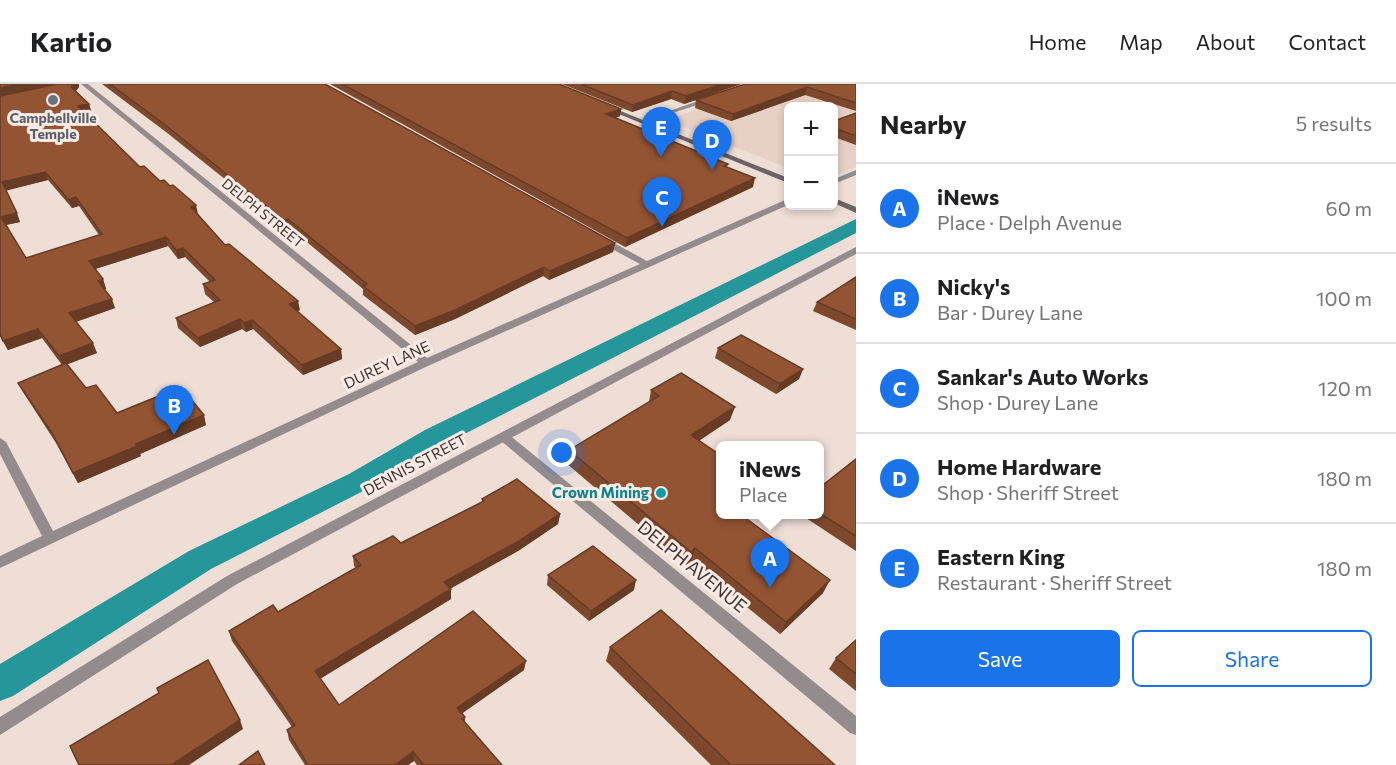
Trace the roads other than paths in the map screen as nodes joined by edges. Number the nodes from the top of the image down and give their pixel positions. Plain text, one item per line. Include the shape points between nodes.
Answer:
1 (84, 84) edge
2 (721, 95) edge
3 (594, 102) edge
4 (643, 121) junction
5 (856, 172) edge
6 (784, 179) edge
7 (838, 180) edge
8 (838, 202) edge
9 (784, 204) edge
10 (852, 208) edge
11 (595, 236) edge
12 (856, 250) edge
13 (646, 264) junction
14 (426, 363) junction
15 (504, 437) junction
16 (0, 442) edge
17 (50, 539) junction
18 (0, 562) edge
19 (0, 727) edge
20 (856, 727) edge

1 - 14 street, DELPH STREET
2 - 4 street
3 - 4 main road
4 - 6 main road
5 - 7 street
8 - 10 main road
9 - 13 street, DUREY LANE
11 - 13 street
12 - 15 street, DENNIS STREET
13 - 14 street, DUREY LANE
14 - 17 street, DUREY LANE
15 - 19 street, DENNIS STREET via 231,580
15 - 20 street, DELPH AVENUE
16 - 17 street
17 - 18 street, DUREY LANE

